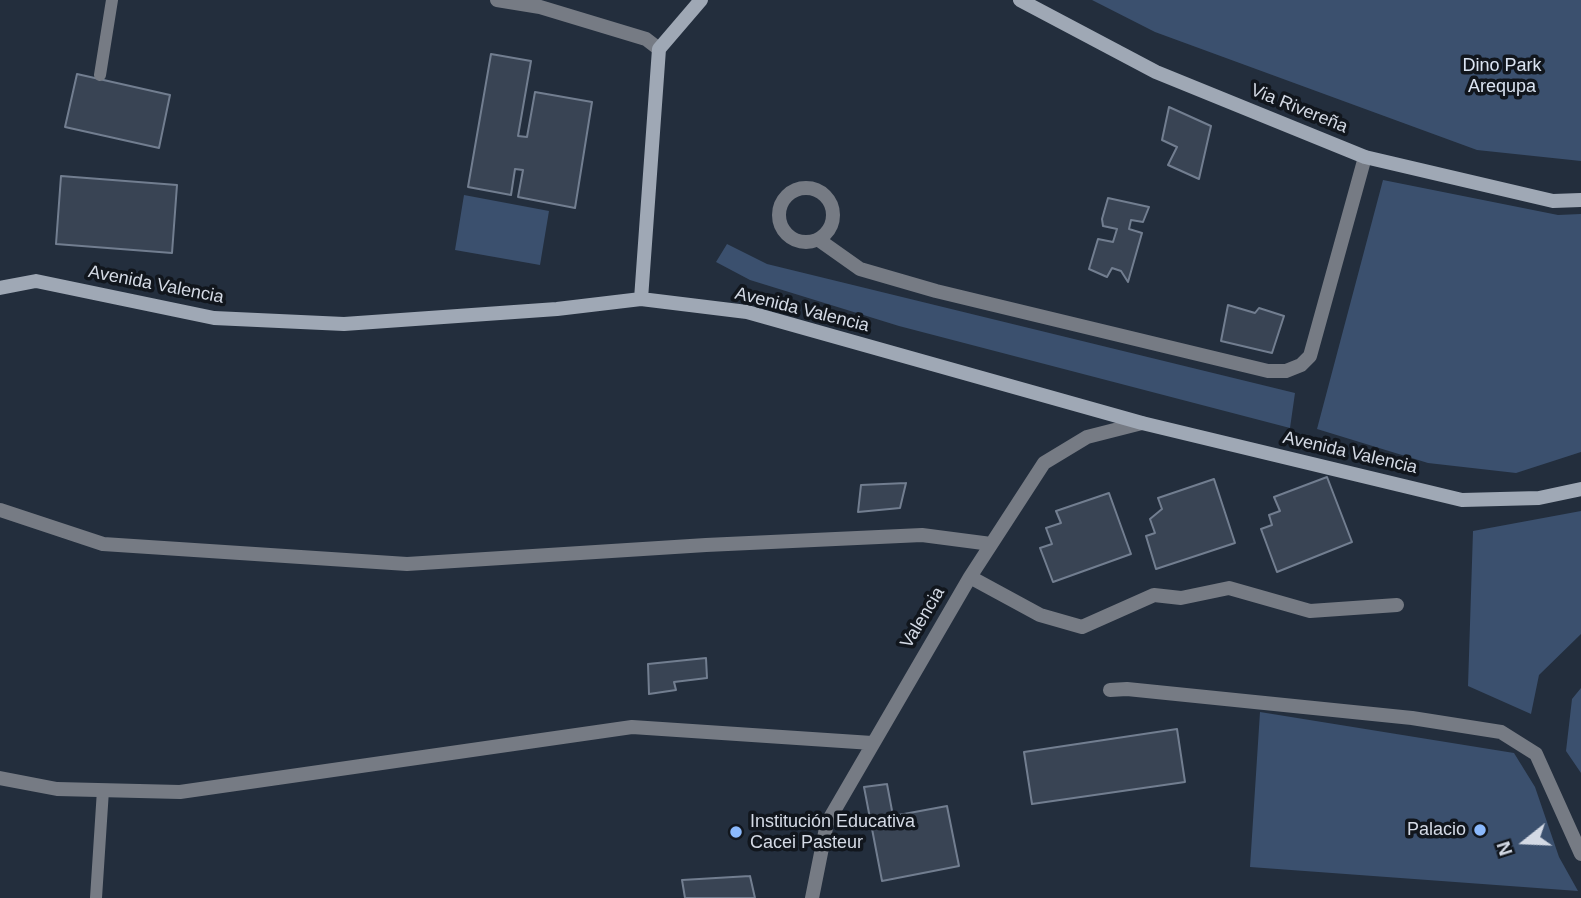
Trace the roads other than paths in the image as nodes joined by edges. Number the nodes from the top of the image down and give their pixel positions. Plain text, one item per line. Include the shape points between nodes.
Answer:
1 (112, 0) edge
2 (497, 0) edge
3 (701, 0) edge
4 (1020, 0) edge
5 (659, 49) junction
6 (100, 75) dead end
7 (1365, 157) junction
8 (1581, 200) edge
9 (819, 240) dead end
10 (0, 288) edge
11 (641, 299) junction
12 (1142, 423) junction
13 (1581, 489) edge
14 (0, 510) edge
15 (991, 544) junction
16 (970, 577) junction
17 (1397, 605) dead end
18 (1110, 690) dead end
19 (872, 743) junction
20 (0, 778) edge
21 (103, 790) junction
22 (1581, 853) edge
23 (96, 898) edge
24 (812, 898) edge

1 - 6 lane
2 - 5 street via 646,39
3 - 5 street
4 - 7 street, Via Rivereña via 1157,72
5 - 11 street
7 - 8 street, Via Rivereña via 1553,201
7 - 9 street via 1310,356 1286,371 1268,371 860,270
10 - 11 street, Avenida Valencia via 36,281 214,318 344,324
11 - 12 street, Avenida Valencia via 747,312
12 - 13 street, Avenida Valencia via 1462,500 1539,499
12 - 15 street, Valencia via 1087,437 1044,463
14 - 15 street via 103,544 407,564 922,535
15 - 16 street, Valencia
16 - 17 street via 1040,615 1082,627 1154,595 1181,598 1229,588 1310,611
16 - 19 street, Valencia
18 - 22 street via 1412,718 1501,732 1536,754
19 - 21 street via 632,727 180,792
19 - 24 street, Valencia via 827,823
20 - 21 street via 57,789
21 - 23 lane

